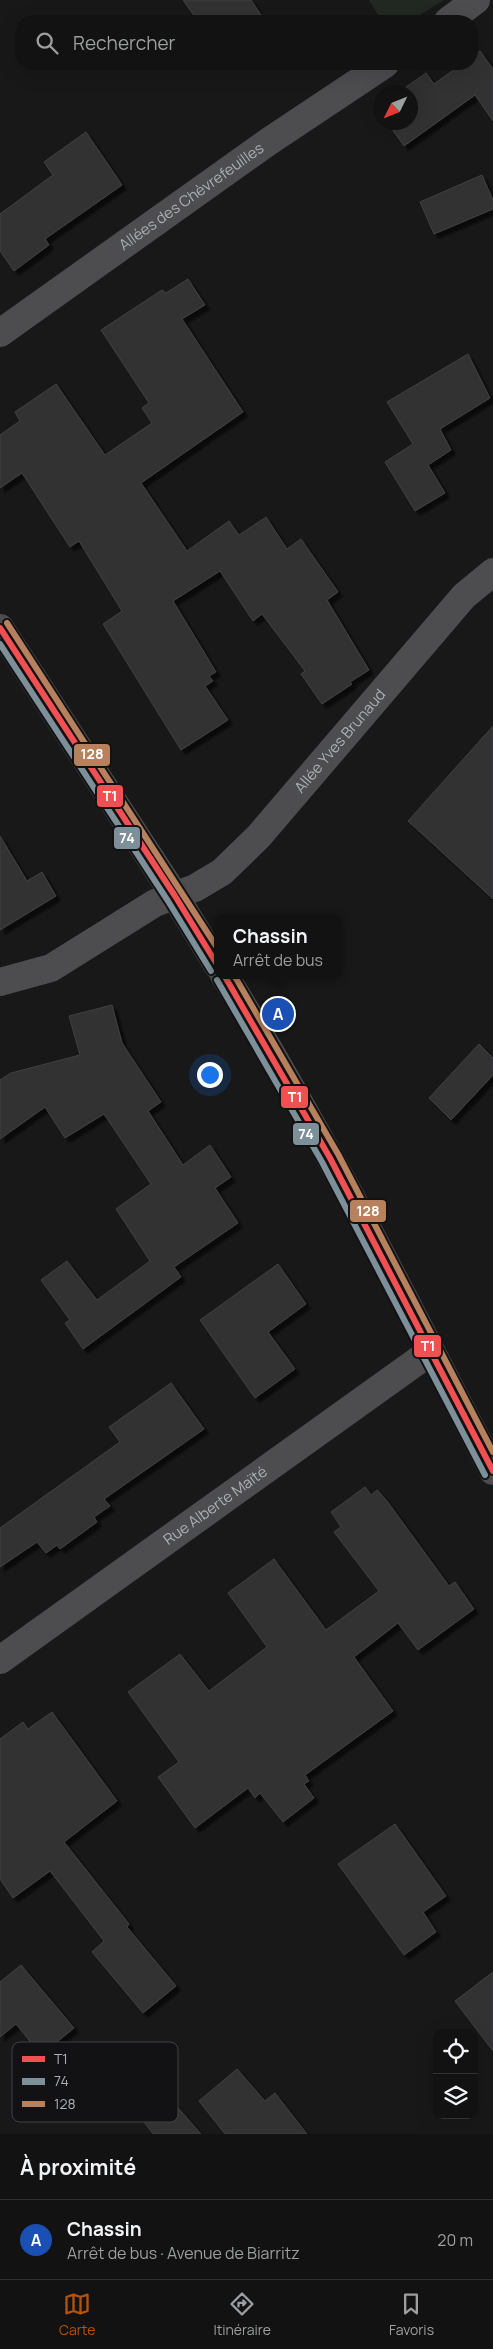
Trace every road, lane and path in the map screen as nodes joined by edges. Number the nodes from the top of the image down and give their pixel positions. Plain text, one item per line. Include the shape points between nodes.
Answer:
1 (476, 0) edge
2 (456, 15) edge
3 (376, 70) edge
4 (0, 333) edge
5 (493, 572) edge
6 (0, 628) edge
7 (175, 896) junction
8 (214, 959) edge
9 (227, 979) edge
10 (0, 982) edge
11 (430, 1352) junction
12 (493, 1471) edge
13 (0, 1660) edge

1 - 2 street
3 - 4 street, Allées des Chèvrefeuilles via 268,142
5 - 7 street, Allée Yves Brunaud via 464,596 259,836 222,872
6 - 7 main road
7 - 8 main road
7 - 10 street, Allée Yves Brunaud via 155,903 51,968
9 - 11 main road via 276,1058 383,1256
11 - 12 main road
11 - 13 street, Rue Alberte Maïté

